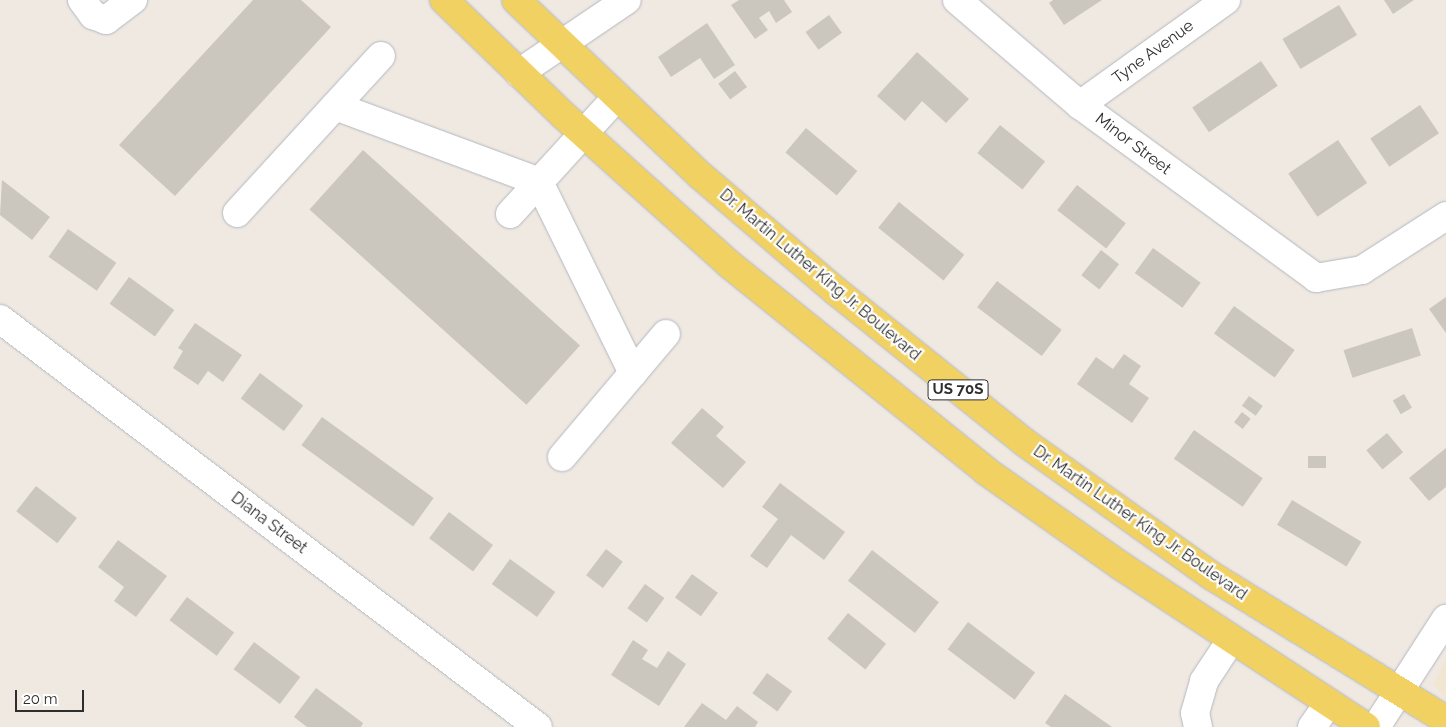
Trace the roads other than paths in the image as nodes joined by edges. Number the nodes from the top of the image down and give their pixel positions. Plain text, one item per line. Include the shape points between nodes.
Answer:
1 (82, 0) edge
2 (133, 0) edge
3 (444, 0) edge
4 (516, 0) edge
5 (627, 0) edge
6 (957, 0) edge
7 (1226, 0) edge
8 (562, 45) junction
9 (381, 56) dead end
10 (519, 73) junction
11 (617, 97) junction
12 (1080, 105) junction
13 (335, 106) junction
14 (583, 133) junction
15 (539, 182) junction
16 (238, 213) dead end
17 (510, 214) dead end
18 (1446, 216) edge
19 (0, 319) edge
20 (666, 334) dead end
21 (633, 373) junction
22 (562, 457) dead end
23 (1446, 618) edge
24 (1231, 640) junction
25 (1397, 692) junction
26 (1329, 703) junction
27 (1446, 720) edge
28 (538, 727) edge
29 (1198, 727) edge
30 (1312, 727) edge
31 (1366, 727) edge
32 (1376, 727) edge

1 - 2 street via 93,15 106,20
3 - 10 main road, US 70S
4 - 8 main road, Dr. Martin Luther King Jr. Boulevard / US 70S
5 - 8 street
6 - 12 street, Minor Street
7 - 12 street, Tyne Avenue
8 - 10 street
8 - 11 main road, Dr. Martin Luther King Jr. Boulevard / US 70S
9 - 13 street
10 - 14 main road, US 70S
11 - 14 street
11 - 25 main road, Dr. Martin Luther King Jr. Boulevard / US 70S via 701,176 816,275 1024,442 1212,576
12 - 18 street, Minor Street via 1316,278 1362,270
13 - 15 street
13 - 16 street
14 - 15 street
14 - 24 main road, US 70S via 729,264 986,471
15 - 17 street
15 - 21 street
19 - 28 street, Diana Street
20 - 21 street
21 - 22 street
23 - 25 street
24 - 26 main road, US 70S
24 - 29 street via 1204,681 1195,713
25 - 27 main road, Dr. Martin Luther King Jr. Boulevard / US 70S
25 - 32 street
26 - 30 street
26 - 31 main road, US 70S

